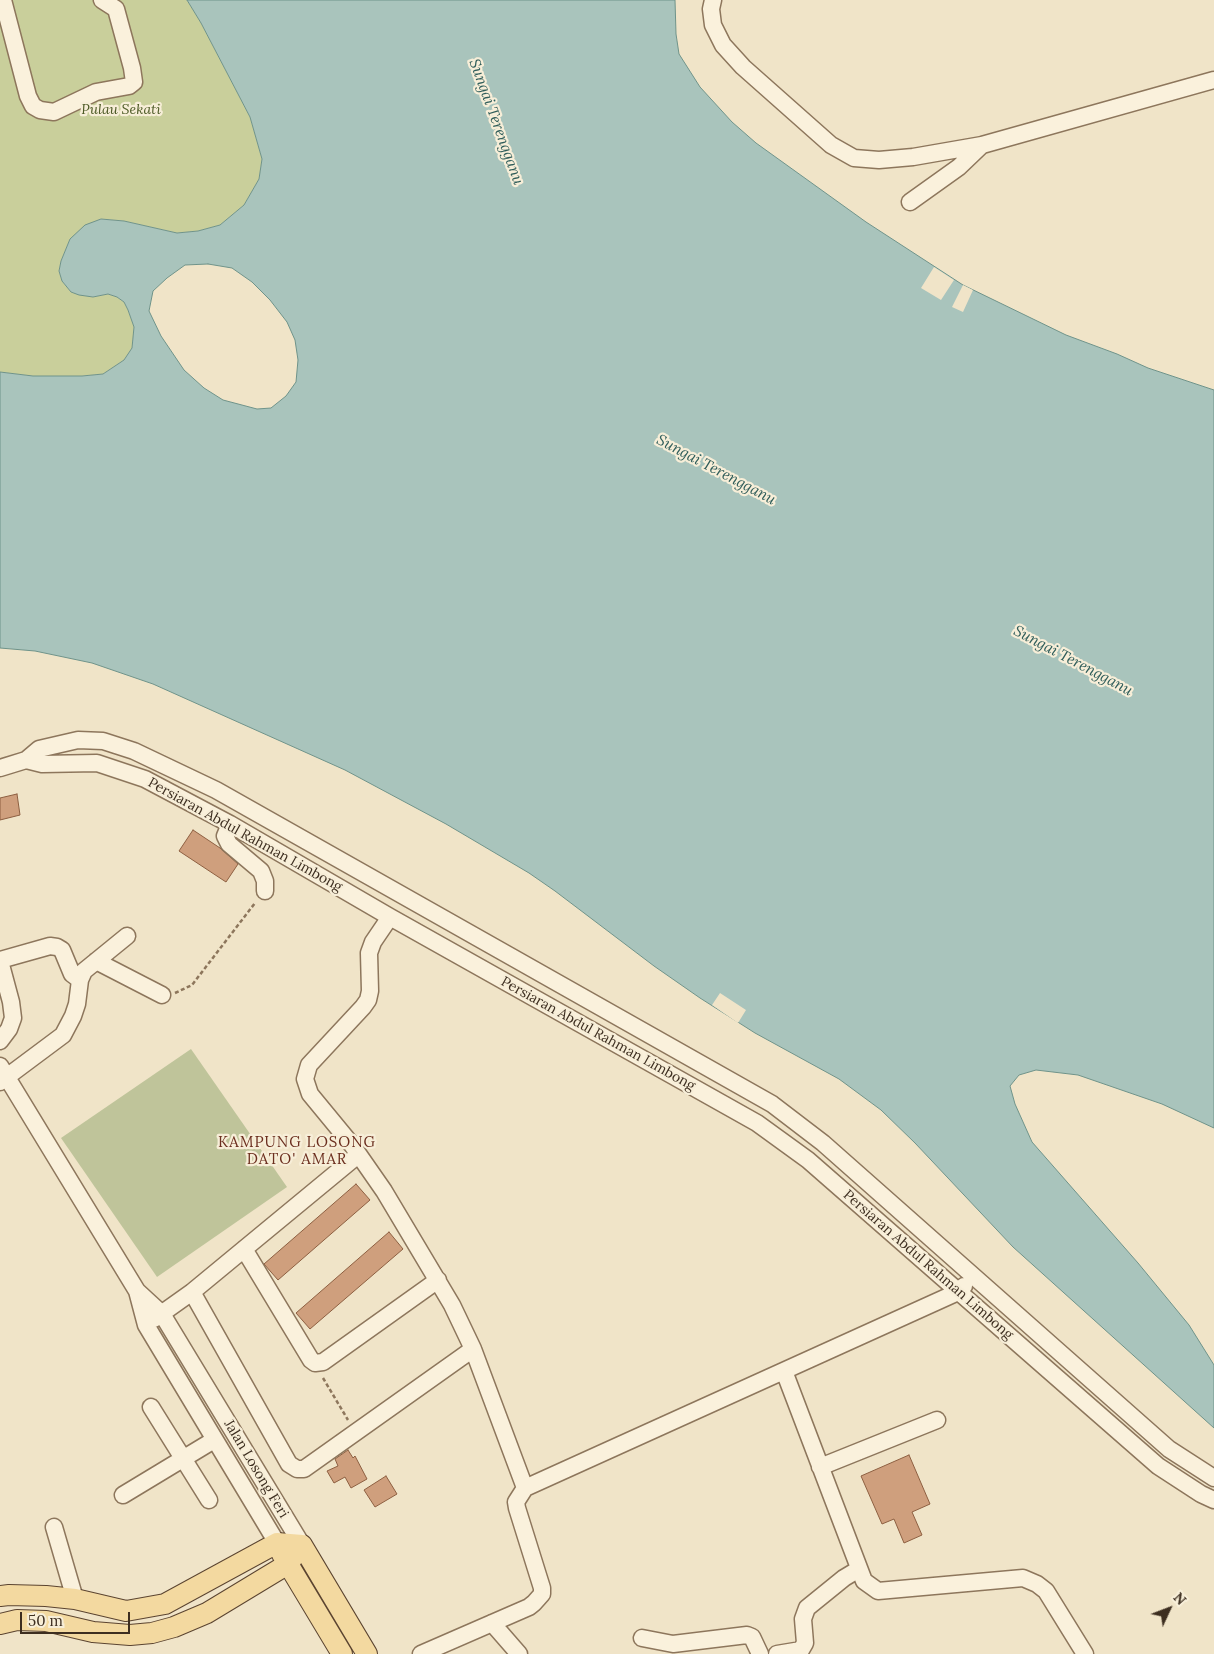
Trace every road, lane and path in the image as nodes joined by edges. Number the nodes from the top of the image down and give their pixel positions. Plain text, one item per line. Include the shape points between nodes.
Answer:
1 (3, 0) edge
2 (102, 0) edge
3 (713, 0) edge
4 (1213, 85) edge
5 (982, 145) junction
6 (910, 202) dead end
7 (26, 760) junction
8 (0, 768) edge
9 (230, 824) junction
10 (265, 891) joint
11 (390, 918) junction
12 (127, 936) dead end
13 (0, 961) edge
14 (96, 961) junction
15 (80, 980) junction
16 (162, 995) joint
17 (0, 1041) edge
18 (2, 1075) edge
19 (358, 1154) junction
20 (244, 1249) junction
21 (973, 1275) junction
22 (438, 1280) junction
23 (138, 1291) junction
24 (192, 1292) junction
25 (958, 1292) junction
26 (162, 1314) junction
27 (146, 1325) junction
28 (473, 1350) junction
29 (313, 1362) junction
30 (784, 1371) junction
31 (151, 1406) dead end
32 (937, 1420) dead end
33 (355, 1433) junction
34 (214, 1440) junction
35 (184, 1459) junction
36 (820, 1467) junction
37 (1214, 1478) edge
38 (525, 1488) junction
39 (123, 1495) dead end
40 (209, 1500) dead end
41 (1214, 1500) edge
42 (54, 1527) dead end
43 (277, 1543) junction
44 (302, 1545) junction
45 (288, 1564) junction
46 (859, 1569) junction
47 (0, 1596) edge
48 (75, 1599) junction
49 (492, 1623) junction
50 (0, 1624) edge
51 (642, 1638) dead end
52 (342, 1654) edge
53 (367, 1654) edge
54 (421, 1654) edge
55 (519, 1654) edge
56 (760, 1654) edge
57 (777, 1654) edge
58 (1085, 1654) edge

1 - 2 street via 28,96 33,106 54,112 96,92 130,86 134,82 116,10
3 - 5 street via 714,25 723,45 743,67 831,145 854,158 914,157
4 - 5 street
5 - 6 street via 959,167
7 - 8 street
7 - 9 street, Persiaran Abdul Rahman Limbong via 42,764 97,763 125,771
7 - 21 street, Persiaran Abdul Rahman Limbong via 39,749 78,740 103,741 134,751 216,790 772,1104 823,1143
9 - 10 street via 225,836 229,844 261,871
9 - 11 street, Persiaran Abdul Rahman Limbong
10 - 16 path via 192,985 180,992
11 - 19 street via 369,953 368,1000 309,1065 305,1079 310,1094
11 - 25 street, Persiaran Abdul Rahman Limbong via 757,1123 808,1160
12 - 14 street
13 - 15 street via 50,946 57,947 62,950 72,974
13 - 17 street via 13,1018
14 - 15 street via 84,971
14 - 16 street
15 - 18 street via 75,1010 63,1035
18 - 23 street, Jalan Losong Feri
19 - 20 street
19 - 22 street
20 - 24 street
20 - 29 street
21 - 25 street
21 - 37 street, Persiaran Abdul Rahman Limbong via 1170,1449
22 - 28 street
22 - 29 street via 323,1362
23 - 26 street, Jalan Losong Feri
23 - 27 street, Jalan Losong Feri
24 - 26 street
24 - 33 street via 289,1464 297,1469 304,1468
25 - 30 street
25 - 41 street, Persiaran Abdul Rahman Limbong via 1158,1466
26 - 27 street
26 - 44 street, Jalan Losong Feri
27 - 34 street, Jalan Losong Feri
28 - 33 street
28 - 38 street
29 - 33 path
30 - 36 street
30 - 38 street
31 - 35 street
32 - 36 street
34 - 35 street
34 - 43 street, Jalan Losong Feri
35 - 39 street
35 - 40 street
36 - 46 street
38 - 49 street via 516,1502 542,1594 529,1607
42 - 48 street
43 - 44 main road
43 - 45 main road, Jalan Losong Feri
43 - 48 main road via 165,1604 126,1611
44 - 45 main road
44 - 53 main road, Jalan Losong Feri
45 - 50 main road via 206,1613 152,1633 93,1632 46,1621 17,1620
45 - 52 main road, Jalan Losong Feri
46 - 57 street via 807,1608 803,1619 806,1643 802,1650
46 - 58 street via 864,1581 878,1591 1022,1578 1046,1591
47 - 48 main road
49 - 54 street
49 - 55 street
51 - 56 street via 672,1644 747,1635 752,1637

